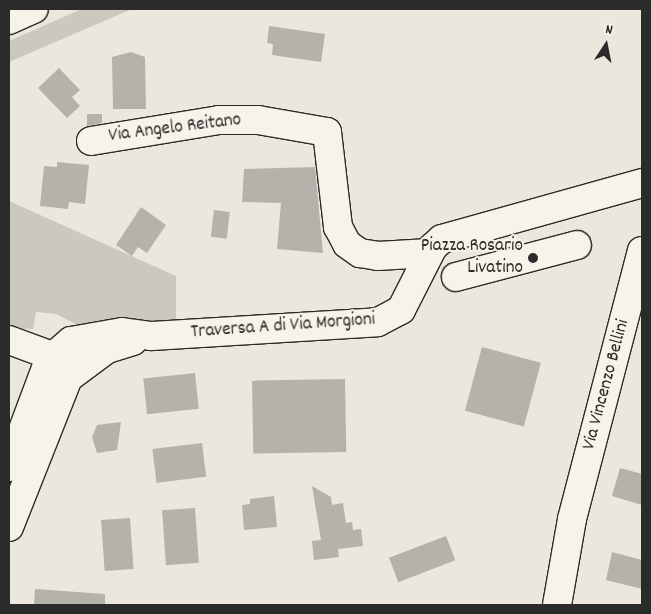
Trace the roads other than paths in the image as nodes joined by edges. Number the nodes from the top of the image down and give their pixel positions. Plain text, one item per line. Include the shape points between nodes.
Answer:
1 (34, 9) edge
2 (9, 20) edge
3 (91, 141) dead end
4 (642, 183) edge
5 (517, 218) junction
6 (577, 244) dead end
7 (431, 250) junction
8 (642, 251) edge
9 (528, 258) junction
10 (456, 277) dead end
11 (152, 336) junction
12 (9, 340) edge
13 (54, 353) junction
14 (78, 368) junction
15 (46, 399) junction
16 (9, 467) edge
17 (572, 519) junction
18 (9, 527) edge
19 (542, 605) edge
20 (557, 605) edge

1 - 2 main road
3 - 7 main road, Via Angelo Reitano via 219,120 258,120 327,132 338,227 347,244 360,253 378,256
4 - 5 main road, Via Angelo Reitano
5 - 7 main road, Via Angelo Reitano via 442,239
5 - 9 main road
6 - 9 main road
7 - 11 main road, Traversa A di Via Morgioni via 401,310 378,322
8 - 17 main road, Via Vincenzo Bellini
9 - 10 main road
11 - 13 main road, Traversa A di Via Morgioni via 122,332 92,335
11 - 14 main road, Traversa A di Via Morgioni via 107,349
12 - 13 main road
13 - 14 main road
13 - 15 main road, Traversa A di Via Morgioni
14 - 15 main road, Traversa A di Via Morgioni
15 - 16 main road, Traversa A di Via Morgioni
15 - 18 main road, Traversa A di Via Morgioni
17 - 19 main road
17 - 20 main road

